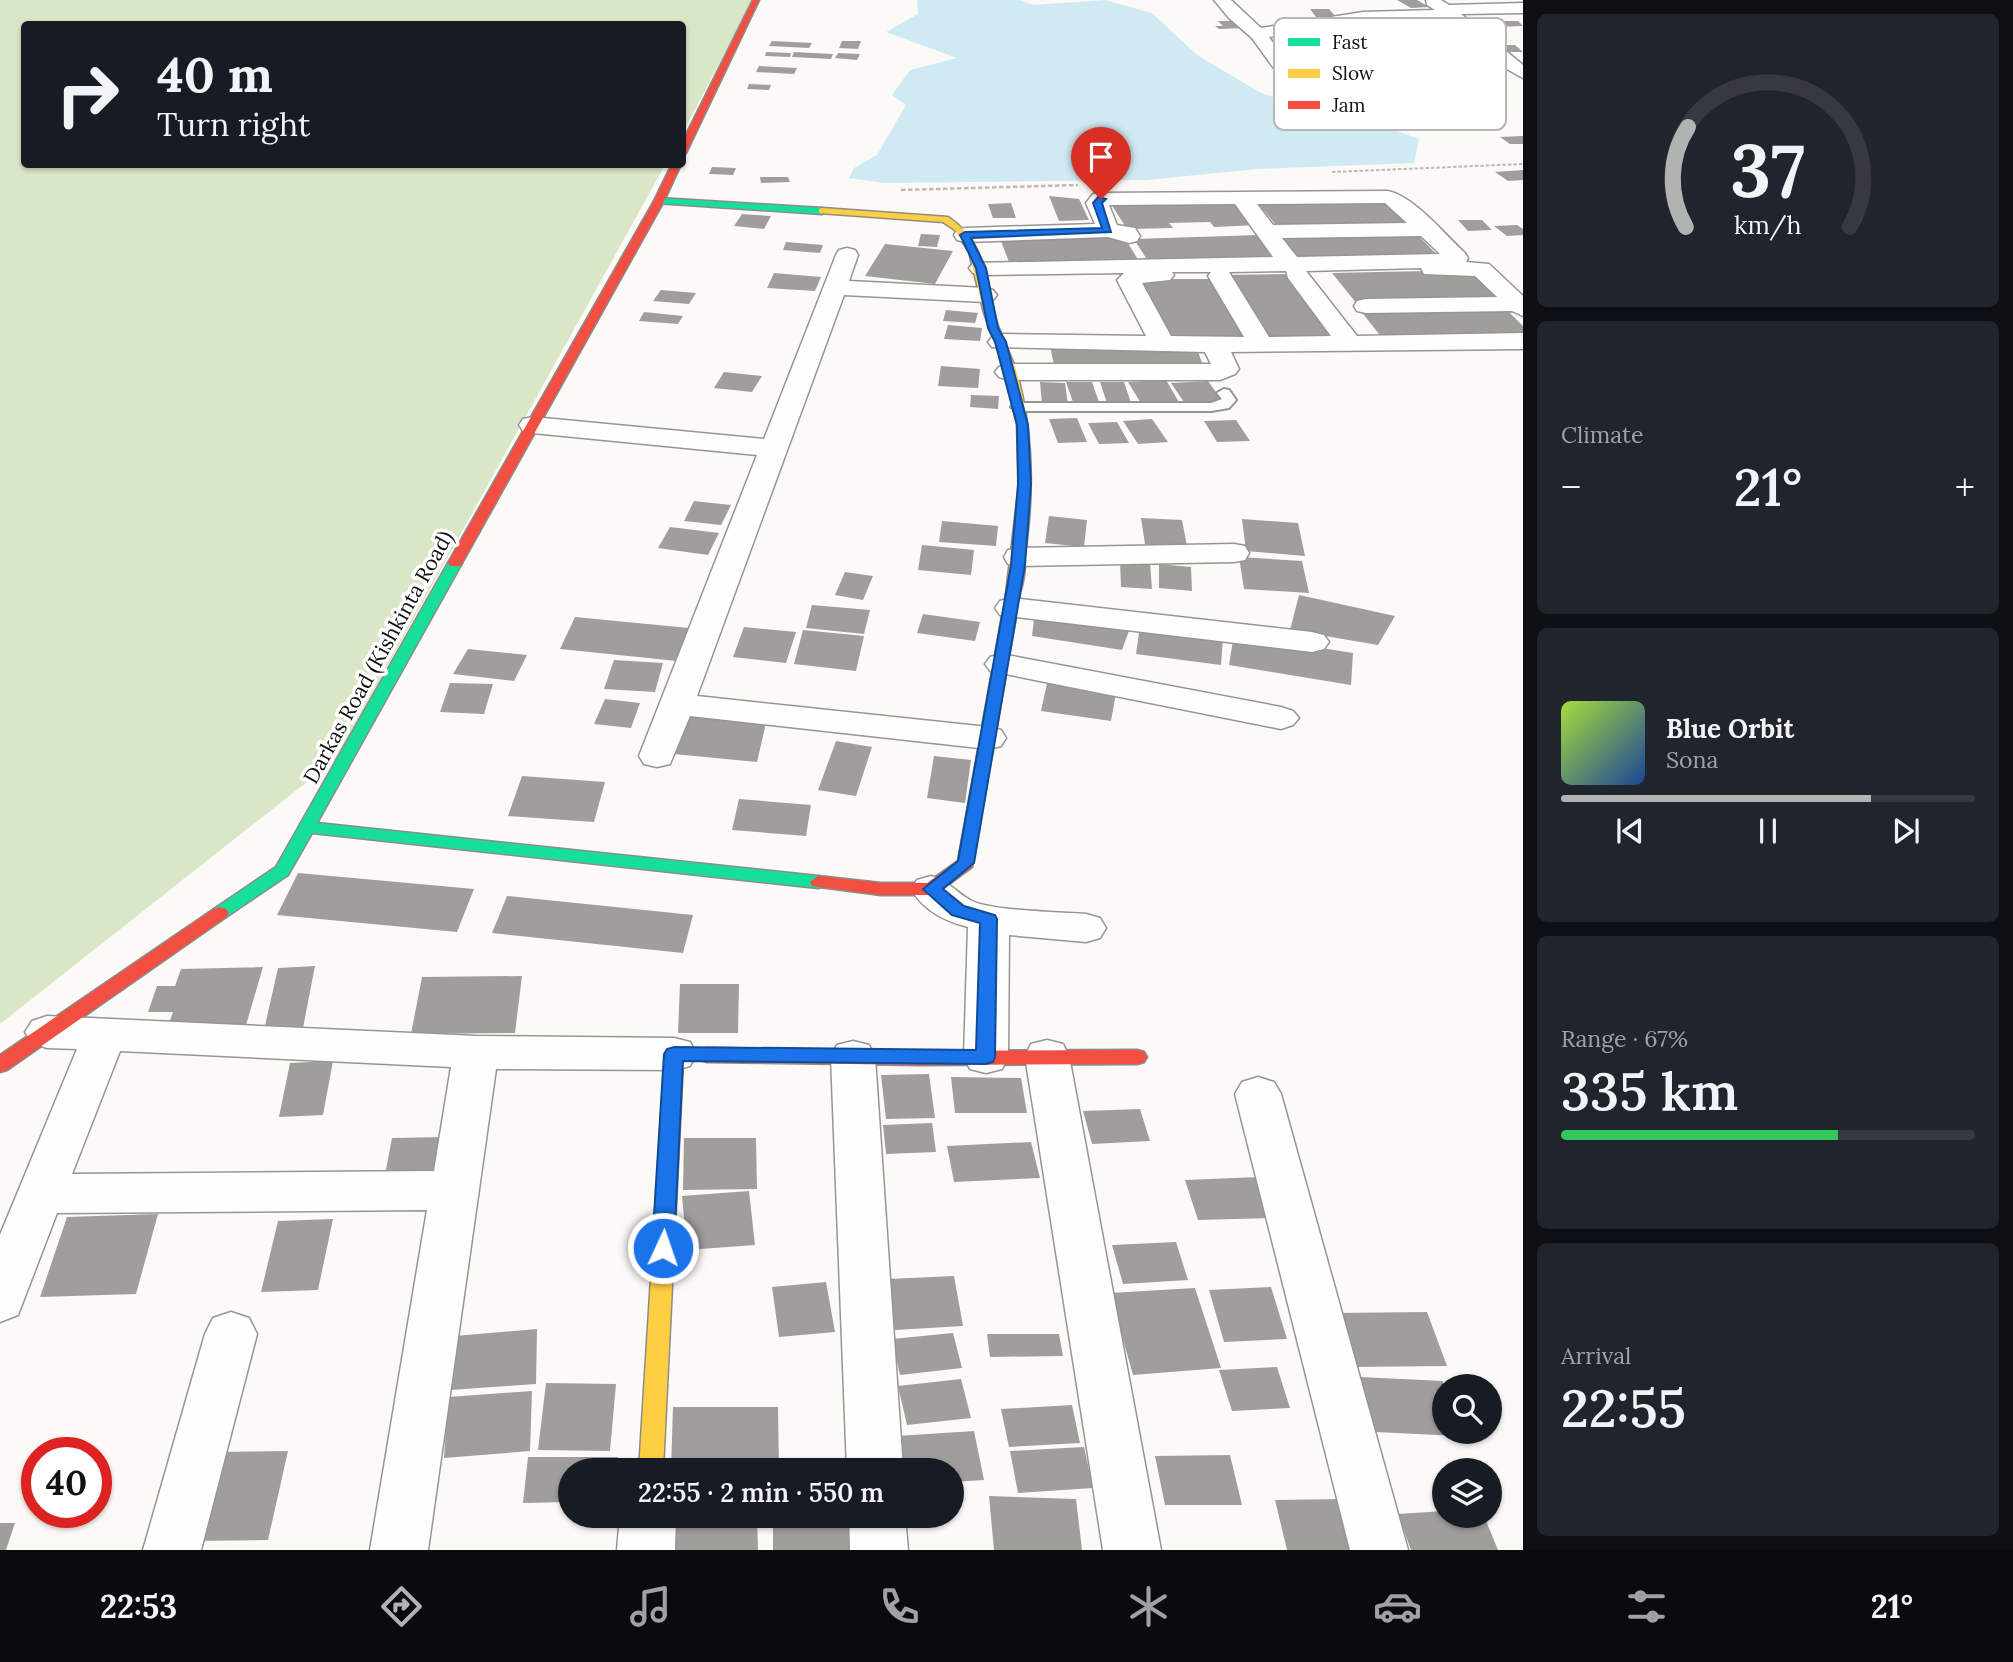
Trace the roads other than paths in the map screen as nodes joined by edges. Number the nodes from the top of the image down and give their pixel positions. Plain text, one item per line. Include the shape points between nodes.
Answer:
1 (756, 0) edge
2 (1222, 0) edge
3 (1430, 0) edge
4 (1523, 8) edge
5 (1449, 12) junction
6 (1289, 13) dead end
7 (1295, 18) edge
8 (1357, 18) edge
9 (1456, 18) edge
10 (1274, 31) edge
11 (1258, 34) junction
12 (1274, 56) edge
13 (1506, 62) edge
14 (1523, 73) edge
15 (686, 145) edge
16 (675, 168) edge
17 (1241, 198) junction
18 (659, 201) junction
19 (1099, 226) junction
20 (1427, 229) junction
21 (961, 230) junction
22 (1267, 232) junction
23 (847, 256) dead end
24 (1147, 267) junction
25 (981, 268) junction
26 (1299, 269) junction
27 (1183, 274) dead end
28 (1220, 276) dead end
29 (835, 287) junction
30 (985, 295) junction
31 (1366, 306) dead end
32 (1520, 306) edge
33 (1523, 341) edge
34 (1000, 342) junction
35 (1163, 344) junction
36 (1350, 344) junction
37 (1215, 345) junction
38 (1261, 345) junction
39 (1009, 372) junction
40 (1224, 393) dead end
41 (1018, 407) junction
42 (533, 425) junction
43 (774, 448) junction
44 (1234, 553) dead end
45 (1019, 557) junction
46 (1011, 608) junction
47 (1312, 642) dead end
48 (1002, 664) junction
49 (677, 704) junction
50 (1281, 718) dead end
51 (988, 738) junction
52 (657, 756) dead end
53 (306, 827) junction
54 (931, 889) junction
55 (989, 919) junction
56 (1086, 928) dead end
57 (47, 1032) junction
58 (105, 1035) junction
59 (476, 1052) junction
60 (674, 1054) junction
61 (1047, 1056) junction
62 (853, 1057) junction
63 (986, 1057) junction
64 (1137, 1057) dead end
65 (0, 1065) edge
66 (1258, 1094) dead end
67 (455, 1190) junction
68 (40, 1194) junction
69 (0, 1300) edge
70 (231, 1334) dead end
71 (652, 1458) edge
72 (874, 1458) edge
73 (647, 1528) edge
74 (878, 1528) edge
75 (172, 1550) edge
76 (399, 1550) edge
77 (646, 1550) edge
78 (879, 1550) edge
79 (1132, 1550) edge
80 (1379, 1550) edge

1 - 15 street
2 - 11 street
3 - 5 street
4 - 5 street
5 - 8 street
5 - 9 street
6 - 7 street
10 - 11 street
11 - 12 street
13 - 14 street
16 - 18 street, Darkas Road (Kishkinta Road)
17 - 19 street via 1101,199 1097,203
17 - 20 street via 1388,197
17 - 22 street
18 - 21 street via 945,219
18 - 42 street, Darkas Road (Kishkinta Road)
19 - 21 street
19 - 24 street via 1127,233
20 - 22 street
20 - 26 street via 1457,260
21 - 25 street
22 - 26 street
23 - 29 street
24 - 25 street
24 - 26 street
25 - 30 street
26 - 32 street via 1477,268 1488,273
26 - 36 street
27 - 35 street via 1129,280
28 - 38 street
29 - 30 street
29 - 43 street
30 - 34 street
31 - 32 street
33 - 36 street
34 - 35 street
34 - 39 street
35 - 37 street
36 - 38 street
37 - 38 street
37 - 39 street via 1226,369 1213,373
39 - 41 street
40 - 41 lane via 1228,400 1224,405 1212,407
41 - 45 street via 1023,425 1024,484
42 - 43 street
42 - 53 street, Darkas Road (Kishkinta Road)
43 - 49 street
44 - 45 street
45 - 46 street
46 - 47 street
46 - 48 street
48 - 50 street
48 - 51 street
49 - 51 street
49 - 52 street
51 - 54 street via 966,863
53 - 54 street via 881,889
53 - 57 street, Darkas Road (Kishkinta Road) via 282,871
54 - 55 street via 958,911
55 - 56 street
55 - 63 street
57 - 58 street
57 - 65 street, Darkas Road (Kishkinta Road)
58 - 59 street
58 - 68 street
59 - 60 street
59 - 67 street
60 - 62 street
60 - 71 street
61 - 63 street
61 - 64 street
61 - 79 street
62 - 63 street
62 - 72 street
66 - 80 street
67 - 68 street
67 - 76 street
68 - 69 street
70 - 75 street
73 - 77 street
74 - 78 street

